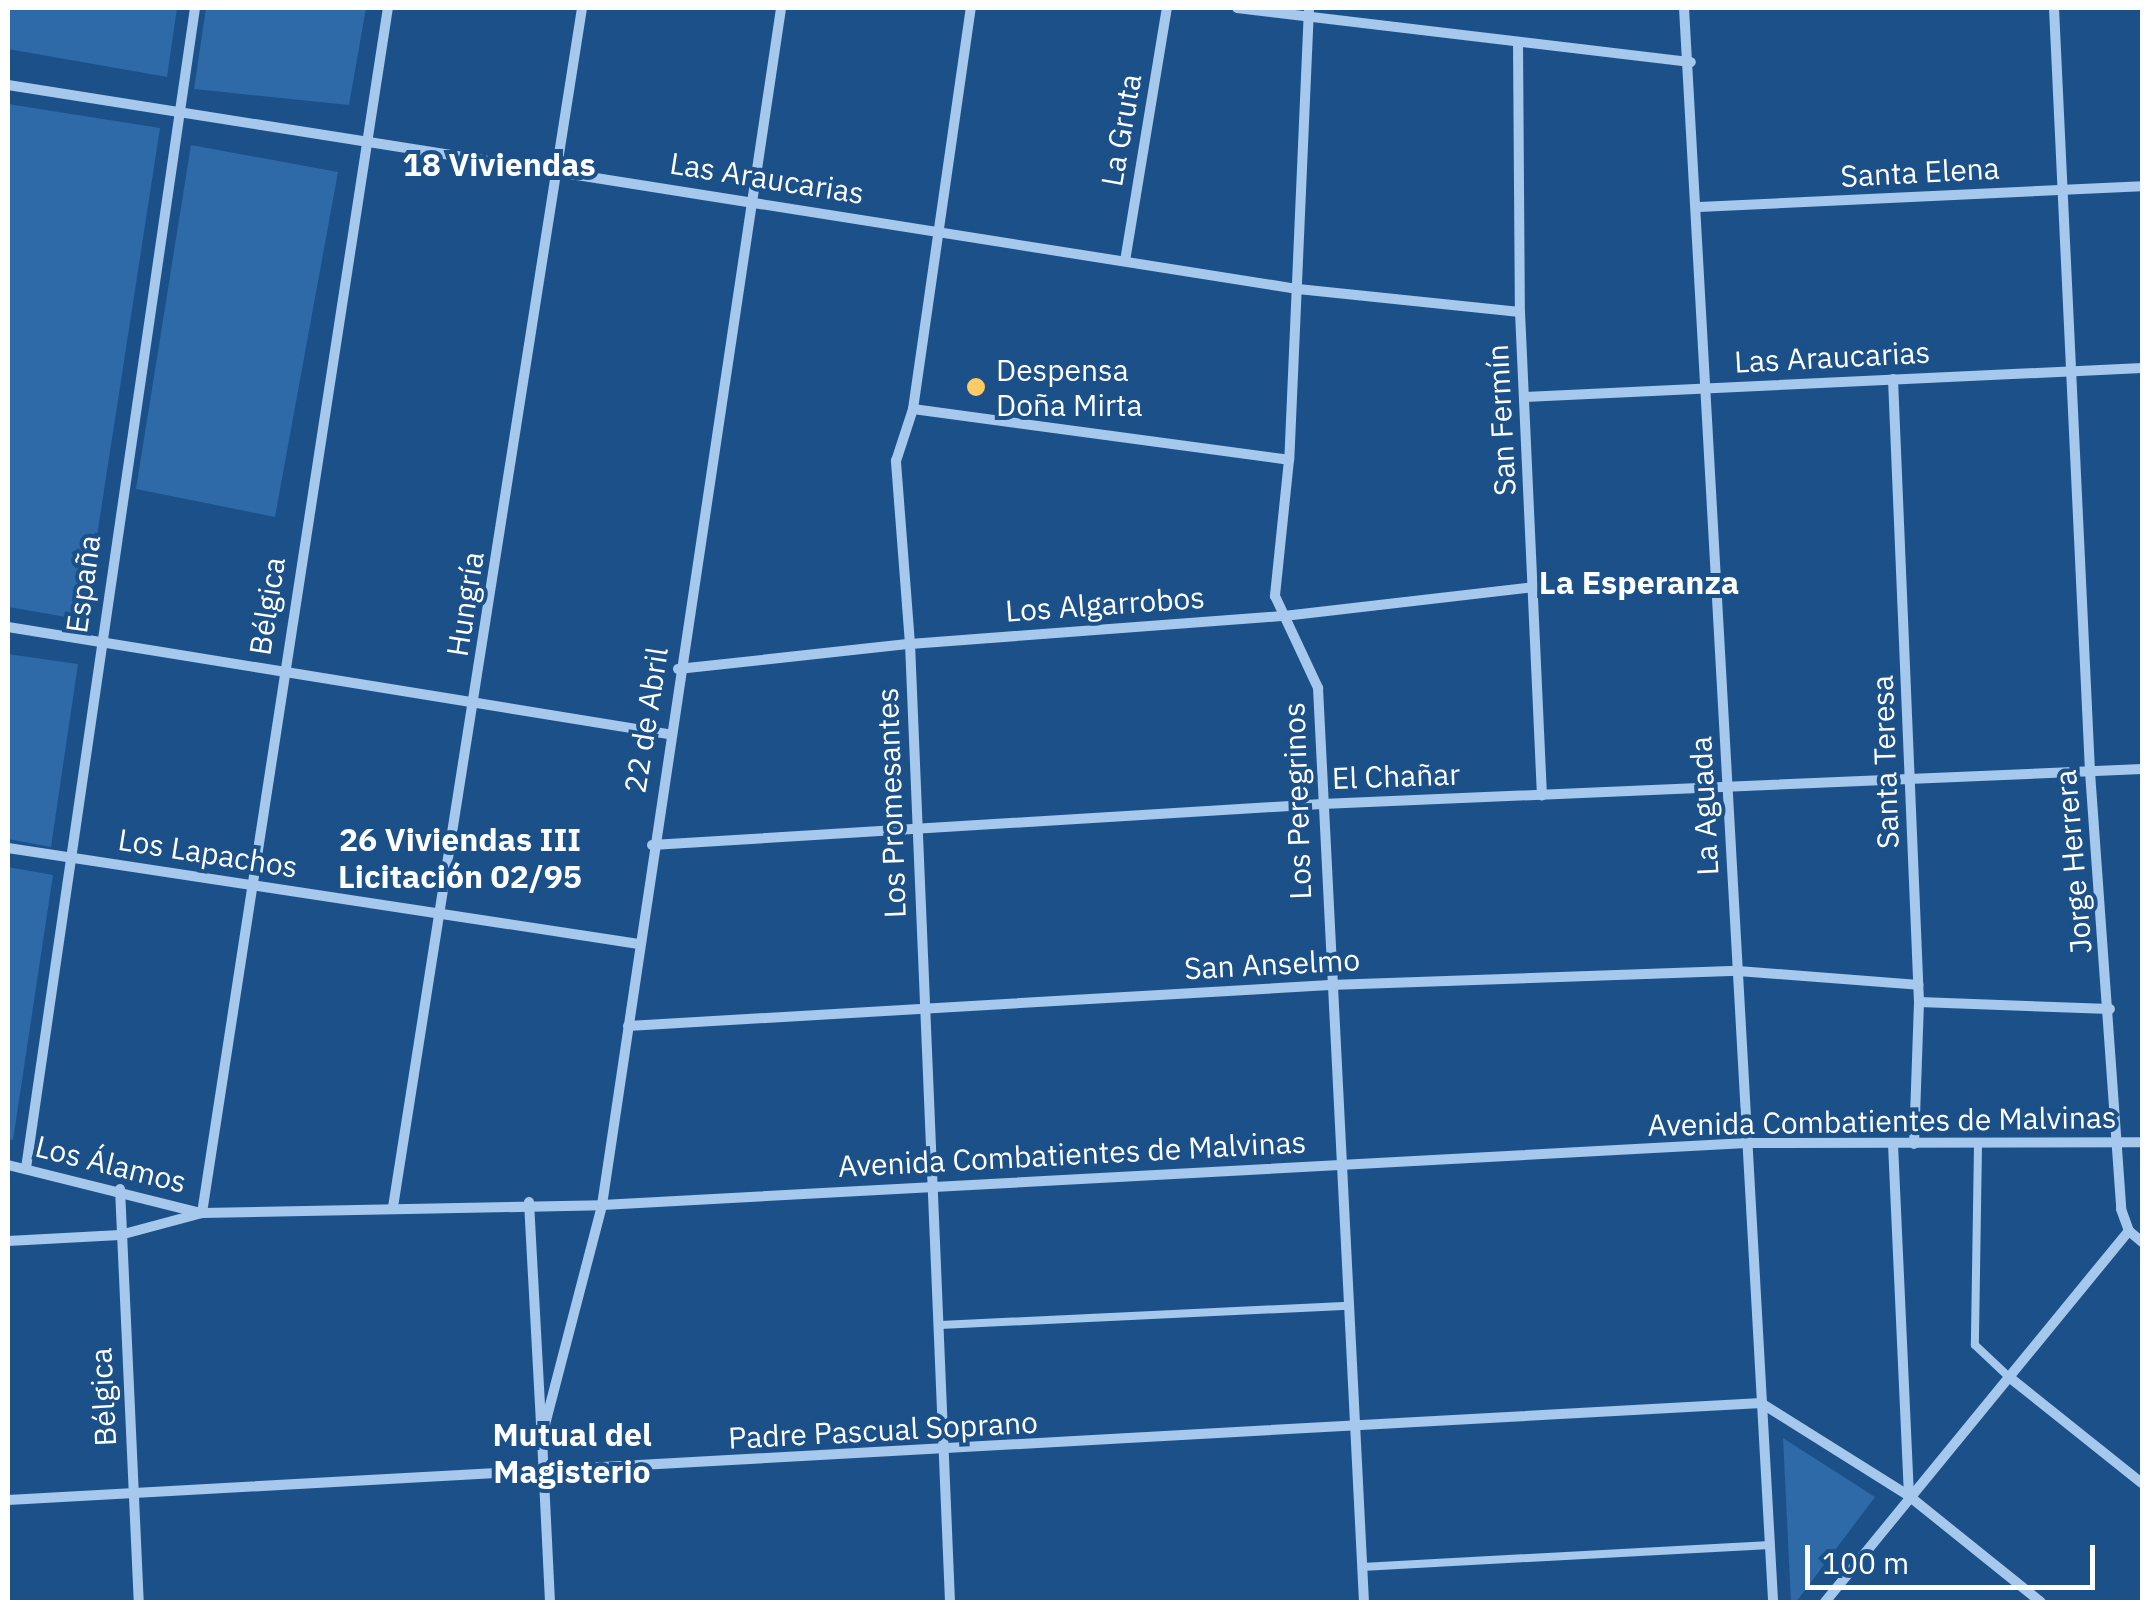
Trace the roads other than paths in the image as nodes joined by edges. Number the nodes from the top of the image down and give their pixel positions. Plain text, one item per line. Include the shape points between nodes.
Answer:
1 (194, 8) edge
2 (388, 8) edge
3 (582, 8) edge
4 (781, 8) edge
5 (971, 8) edge
6 (1168, 8) edge
7 (1236, 8) edge
8 (1684, 8) edge
9 (2054, 8) edge
10 (1309, 12) edge
11 (1518, 42) junction
12 (1692, 62) junction
13 (8, 85) edge
14 (178, 112) junction
15 (368, 141) junction
16 (557, 170) junction
17 (2142, 186) edge
18 (2062, 190) junction
19 (751, 200) junction
20 (1699, 207) junction
21 (942, 230) junction
22 (1125, 260) junction
23 (1298, 289) junction
24 (1520, 312) junction
25 (2142, 368) edge
26 (2070, 371) junction
27 (1893, 379) junction
28 (1708, 388) junction
29 (1525, 396) junction
30 (912, 410) junction
31 (1289, 460) junction
32 (1535, 587) junction
33 (1284, 616) junction
34 (8, 628) edge
35 (100, 643) junction
36 (910, 644) junction
37 (678, 669) junction
38 (282, 672) junction
39 (475, 703) junction
40 (668, 734) junction
41 (2142, 769) edge
42 (2090, 772) junction
43 (1911, 778) junction
44 (1727, 786) junction
45 (1542, 796) junction
46 (1322, 804) junction
47 (916, 829) junction
48 (652, 846) junction
49 (8, 848) edge
50 (69, 857) junction
51 (250, 884) junction
52 (443, 914) junction
53 (639, 944) junction
54 (1738, 971) junction
55 (1330, 985) junction
56 (1918, 985) junction
57 (1919, 1002) junction
58 (925, 1006) junction
59 (2110, 1008) junction
60 (628, 1026) junction
61 (2116, 1142) junction
62 (2142, 1142) edge
63 (1746, 1143) junction
64 (1893, 1144) junction
65 (1914, 1144) junction
66 (1978, 1145) junction
67 (8, 1165) edge
68 (1342, 1165) junction
69 (26, 1168) junction
70 (935, 1187) junction
71 (120, 1189) junction
72 (529, 1202) junction
73 (602, 1205) junction
74 (393, 1207) junction
75 (202, 1213) junction
76 (2129, 1230) junction
77 (120, 1235) junction
78 (8, 1241) edge
79 (2142, 1242) edge
80 (1349, 1306) junction
81 (940, 1325) junction
82 (2009, 1376) junction
83 (1761, 1403) junction
84 (1355, 1428) junction
85 (542, 1436) junction
86 (942, 1451) junction
87 (544, 1474) junction
88 (2142, 1483) edge
89 (133, 1494) junction
90 (1909, 1496) junction
91 (8, 1500) edge
92 (1770, 1545) junction
93 (1362, 1567) junction
94 (139, 1602) edge
95 (550, 1602) edge
96 (950, 1602) edge
97 (1364, 1602) edge
98 (1774, 1602) edge
99 (1825, 1602) edge
100 (2041, 1602) edge

1 - 14 street, España
2 - 15 street, Bélgica
3 - 16 street, Hungría
4 - 19 street, 22 de Abril
5 - 21 street, Los Promesantes
6 - 22 street, La Gruta
7 - 10 street
8 - 12 street, La Aguada
9 - 18 street, Jorge Herrera
10 - 11 street
10 - 23 street, Los Peregrinos
11 - 12 street
11 - 24 street, San Fermín
12 - 20 street, La Aguada
13 - 14 street, Las Araucarias
14 - 15 street, Las Araucarias
14 - 35 street, España
15 - 16 street, Las Araucarias
15 - 38 street, Bélgica
16 - 19 street, Las Araucarias
16 - 39 street, Hungría
17 - 18 street, Santa Elena
18 - 20 street, Santa Elena
18 - 26 street, Jorge Herrera
19 - 21 street, Las Araucarias
19 - 37 street, 22 de Abril
20 - 28 street, La Aguada
21 - 22 street, Las Araucarias
21 - 30 street, Los Promesantes
22 - 23 street, Las Araucarias
23 - 24 street, Las Araucarias
23 - 31 street, Los Peregrinos
24 - 29 street, San Fermín
25 - 26 street, Las Araucarias
26 - 27 street, Las Araucarias
26 - 42 street, Jorge Herrera
27 - 28 street, Las Araucarias
27 - 43 street, Santa Teresa
28 - 29 street, Las Araucarias
28 - 44 street, La Aguada
29 - 32 street, San Fermín
30 - 31 street
30 - 36 street, Los Promesantes via 896,461
31 - 33 street, Los Peregrinos via 1275,596
32 - 33 street, Los Algarrobos
32 - 45 street, San Fermín
33 - 36 street, Los Algarrobos
33 - 46 street, Los Peregrinos via 1318,688
34 - 35 street
35 - 38 street
35 - 50 street, España
36 - 37 street, Los Algarrobos
36 - 47 street, Los Promesantes
37 - 40 street, 22 de Abril
38 - 39 street
38 - 51 street, Bélgica
39 - 40 street
39 - 52 street, Hungría
40 - 48 street, 22 de Abril
41 - 42 street, El Chañar
42 - 43 street, El Chañar
42 - 59 street, Jorge Herrera
43 - 44 street, El Chañar
43 - 56 street, Santa Teresa
44 - 45 street, El Chañar
44 - 54 street, La Aguada
45 - 46 street, El Chañar
46 - 47 street, El Chañar
46 - 55 street, Los Peregrinos
47 - 48 street, El Chañar
47 - 58 street, Los Promesantes
48 - 53 street, 22 de Abril
49 - 50 street, Los Lapachos
50 - 51 street, Los Lapachos
50 - 69 street, España
51 - 52 street, Los Lapachos
51 - 75 street, Bélgica
52 - 53 street, Los Lapachos
52 - 74 street, Hungría
53 - 60 street, 22 de Abril
54 - 55 street, San Anselmo
54 - 56 street, San Anselmo
54 - 63 street, La Aguada
55 - 58 street, San Anselmo
55 - 68 street, Los Peregrinos
56 - 57 street, Santa Teresa
57 - 59 street
57 - 65 street, Santa Teresa
58 - 60 street, San Anselmo
58 - 70 street, Los Promesantes
59 - 61 street, Jorge Herrera
60 - 73 street, 22 de Abril
61 - 62 street, Avenida Combatientes de Malvinas
61 - 66 street, Avenida Combatientes de Malvinas
61 - 76 street, Jorge Herrera
63 - 64 street, Avenida Combatientes de Malvinas
63 - 68 street, Avenida Combatientes de Malvinas
63 - 83 street, La Aguada
64 - 65 street, Avenida Combatientes de Malvinas
64 - 90 street
65 - 66 street, Avenida Combatientes de Malvinas
66 - 82 lane via 1974,1344
67 - 69 street, Los Álamos
68 - 70 street, Avenida Combatientes de Malvinas
68 - 80 street, Los Peregrinos
69 - 71 street, Los Álamos
70 - 73 street, Avenida Combatientes de Malvinas
70 - 81 street, Los Promesantes
71 - 75 street, Los Álamos
71 - 77 street, Bélgica
72 - 73 street, Avenida Combatientes de Malvinas
72 - 74 street, Avenida Combatientes de Malvinas
72 - 85 street, 22 de Abril
73 - 85 street, 22 de Abril
74 - 75 street, Avenida Combatientes de Malvinas
75 - 77 street, Avenida Combatientes de Malvinas
76 - 79 street
76 - 82 street
77 - 78 street, Avenida Combatientes de Malvinas
77 - 89 street, Bélgica
80 - 81 lane
80 - 84 street, Los Peregrinos
81 - 86 street, Los Promesantes
82 - 88 street
82 - 90 street
83 - 84 street, Padre Pascual Soprano
83 - 90 street
83 - 92 street, La Aguada
84 - 86 street, Padre Pascual Soprano
84 - 93 street, Los Peregrinos
85 - 87 street, 22 de Abril
86 - 87 street, Padre Pascual Soprano
86 - 96 street, Los Promesantes
87 - 89 street, Padre Pascual Soprano
87 - 95 street, 22 de Abril
89 - 91 street, Padre Pascual Soprano
89 - 94 street, Bélgica
90 - 99 street
90 - 100 street
92 - 93 lane
92 - 98 street, La Aguada
93 - 97 street, Los Peregrinos

